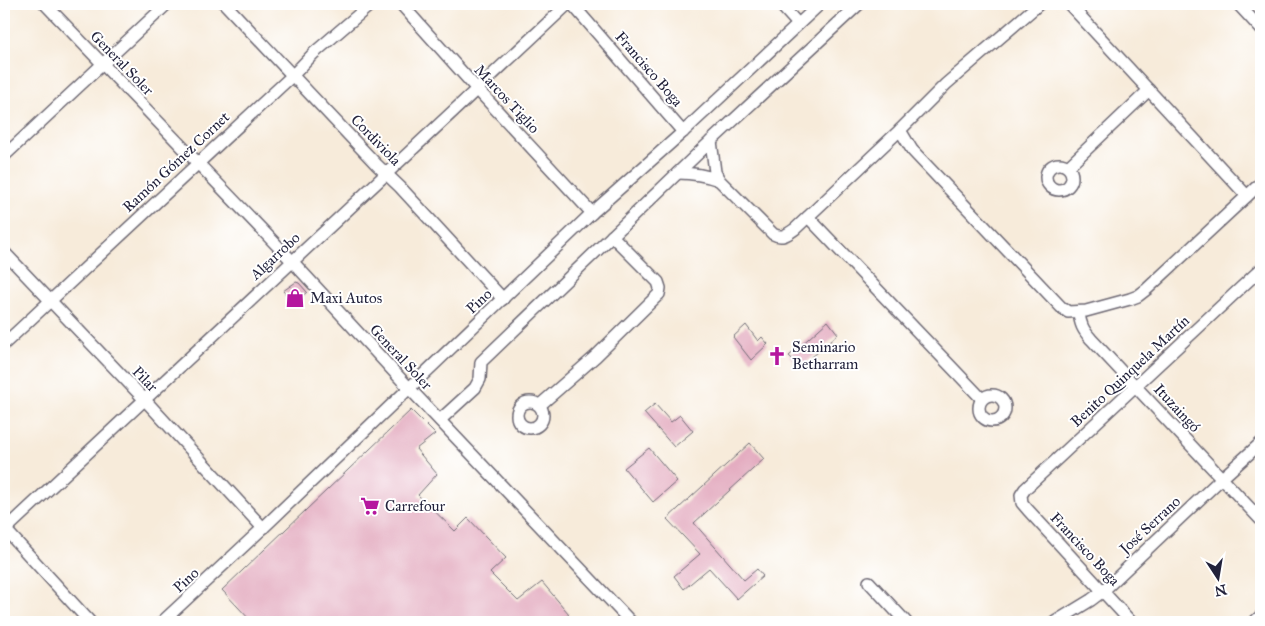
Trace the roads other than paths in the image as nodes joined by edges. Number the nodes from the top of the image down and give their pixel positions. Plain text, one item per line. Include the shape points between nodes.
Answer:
1 (45, 4) edge
2 (167, 4) edge
3 (225, 4) edge
4 (371, 4) edge
5 (401, 4) edge
6 (568, 4) edge
7 (572, 4) edge
8 (780, 4) edge
9 (820, 4) edge
10 (859, 4) edge
11 (1039, 4) edge
12 (1069, 4) edge
13 (1238, 4) edge
14 (798, 24) junction
15 (1261, 29) edge
16 (102, 64) junction
17 (293, 75) junction
18 (477, 89) junction
19 (1149, 90) junction
20 (900, 130) junction
21 (683, 132) junction
22 (711, 141) junction
23 (4, 156) edge
24 (198, 163) junction
25 (1068, 167) dead end
26 (387, 173) junction
27 (678, 173) junction
28 (719, 180) junction
29 (1261, 183) edge
30 (1248, 196) junction
31 (592, 213) junction
32 (808, 217) junction
33 (612, 236) junction
34 (4, 252) edge
35 (292, 261) junction
36 (1260, 274) edge
37 (503, 299) junction
38 (50, 301) junction
39 (1079, 312) junction
40 (4, 344) edge
41 (1135, 386) junction
42 (409, 388) junction
43 (144, 399) junction
44 (982, 399) dead end
45 (540, 406) dead end
46 (440, 420) junction
47 (1261, 442) edge
48 (1222, 478) junction
49 (1021, 495) joint
50 (1261, 520) edge
51 (263, 528) junction
52 (4, 529) edge
53 (869, 582) dead end
54 (1103, 591) junction
55 (1261, 616) edge
56 (90, 622) edge
57 (162, 622) edge
58 (631, 622) edge
59 (906, 622) edge
60 (1054, 622) edge
61 (1131, 622) edge
62 (1254, 622) edge

1 - 16 street, General Soler
2 - 16 street
3 - 17 street, Cordiviola
4 - 17 street, Ramón Gómez Cornet
5 - 18 street, Marcos Tiglio
6 - 18 street, Algarrobo
7 - 21 street, Francisco Boga
8 - 14 street
9 - 14 street, Pino
10 - 22 street
11 - 20 street via 946,84
12 - 19 street
13 - 15 street
14 - 21 street, Pino
16 - 23 street
16 - 24 street, General Soler
17 - 24 street, Ramón Gómez Cornet
17 - 26 street, Cordiviola
18 - 26 street, Algarrobo
18 - 31 street, Marcos Tiglio
19 - 25 street
19 - 30 street
20 - 32 street
20 - 39 street via 912,150 1061,307 1068,312
21 - 31 street, Pino
22 - 27 street
22 - 28 street
24 - 35 street, General Soler
24 - 38 street, Ramón Gómez Cornet
26 - 35 street, Algarrobo
26 - 37 street, Cordiviola
27 - 28 street
27 - 33 street
28 - 32 street via 777,237 784,237
29 - 30 street
30 - 39 street via 1138,296
31 - 37 street, Pino
32 - 44 street
33 - 45 street via 658,282 659,294
33 - 46 street via 481,362 480,379 475,388
34 - 38 street, Pilar
35 - 42 street, General Soler
35 - 43 street, Algarrobo
36 - 41 street, Benito Quinquela Martín
37 - 42 street, Pino
38 - 40 street, Ramón Gómez Cornet
38 - 43 street, Pilar
39 - 41 street, Ituzaingó via 1083,330
41 - 48 street, Ituzaingó
41 - 49 street, Benito Quinquela Martín
42 - 46 street, General Soler
42 - 51 street, Pino
43 - 51 street, Pilar
43 - 52 street, Algarrobo
46 - 58 street, General Soler
47 - 48 street, José Serrano
48 - 50 street, Ituzaingó
48 - 54 street, José Serrano
49 - 54 street, Francisco Boga via 1022,503
51 - 57 street, Pino
52 - 56 street
53 - 59 street
54 - 60 street, José Serrano
54 - 61 street, Francisco Boga
55 - 62 street

